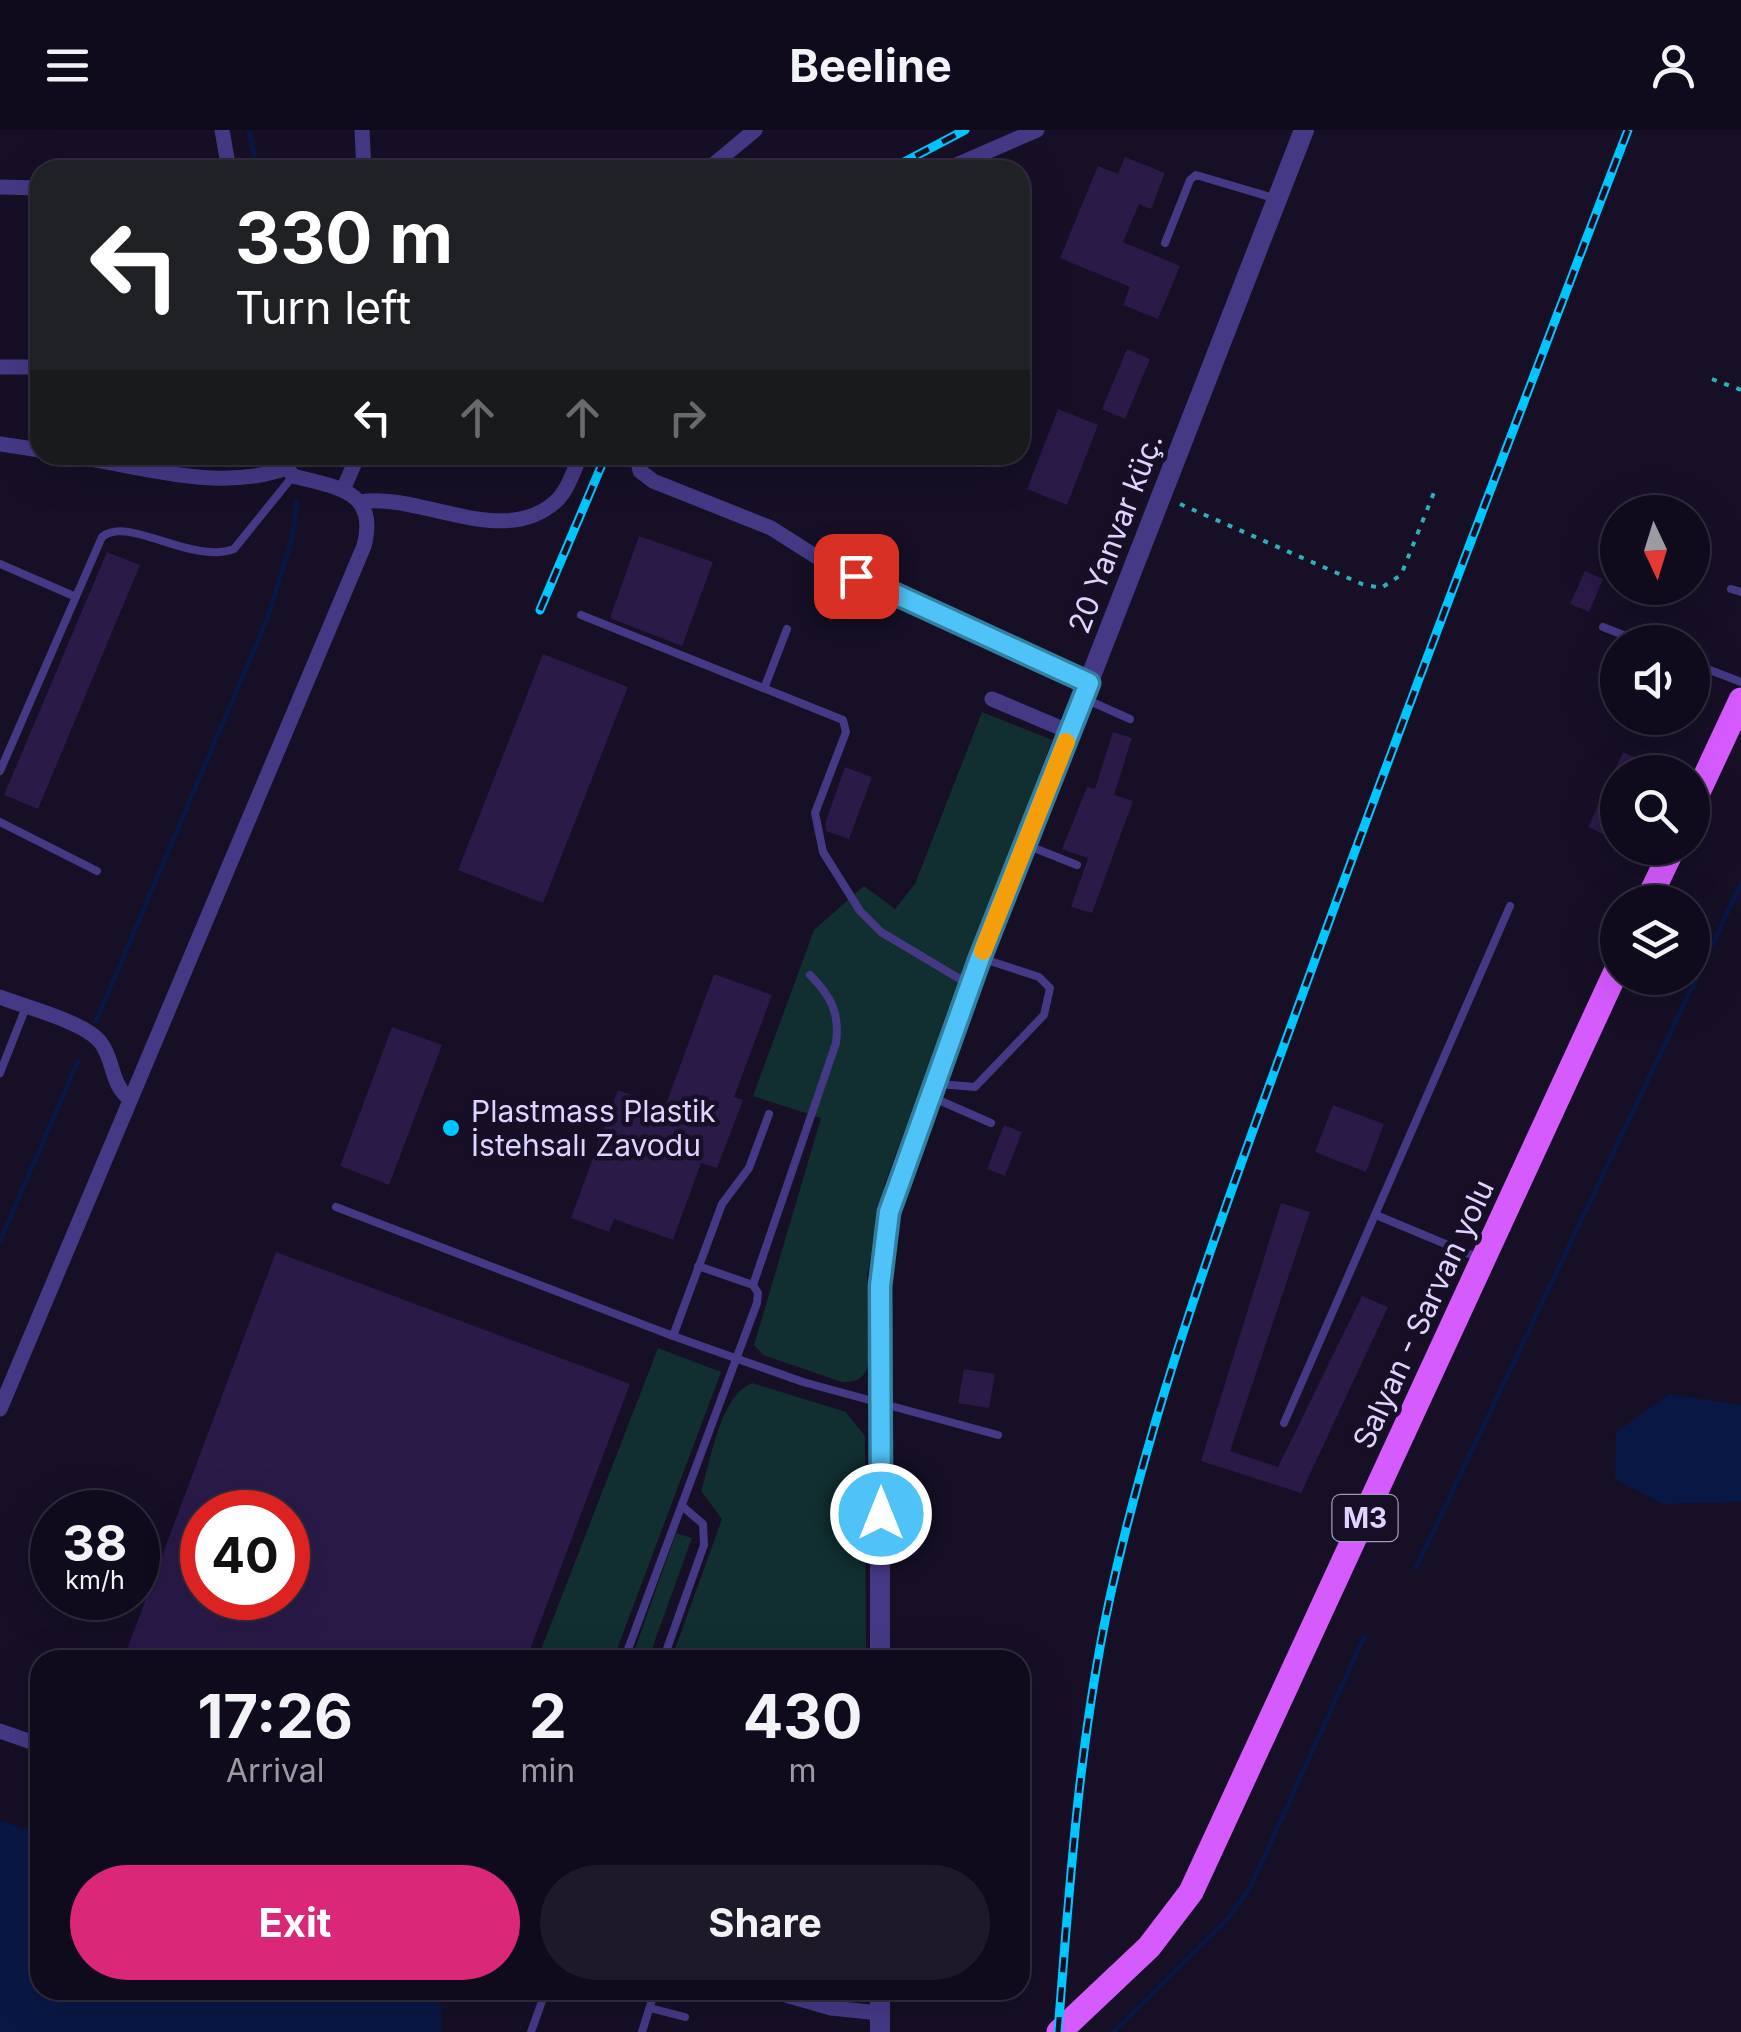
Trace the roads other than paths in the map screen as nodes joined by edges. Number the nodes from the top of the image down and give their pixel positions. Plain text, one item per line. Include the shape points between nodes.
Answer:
1 (222, 130) edge
2 (362, 130) edge
3 (755, 130) edge
4 (1037, 130) edge
5 (1304, 130) edge
6 (227, 160) edge
7 (364, 160) edge
8 (719, 160) edge
9 (967, 160) edge
10 (0, 188) edge
11 (30, 188) edge
12 (1277, 199) junction
13 (1165, 243) dead end
14 (0, 367) edge
15 (30, 367) edge
16 (0, 444) edge
17 (30, 448) edge
18 (140, 465) edge
19 (353, 465) edge
20 (576, 465) edge
21 (639, 465) edge
22 (285, 467) edge
23 (342, 490) junction
24 (360, 502) junction
25 (0, 564) edge
26 (76, 597) junction
27 (580, 615) dead end
28 (787, 629) dead end
29 (1710, 670) edge
30 (1741, 682) edge
31 (765, 686) junction
32 (1086, 690) junction
33 (992, 699) dead end
34 (1741, 700) edge
35 (1130, 720) dead end
36 (1070, 732) junction
37 (1710, 766) edge
38 (0, 772) edge
39 (0, 822) edge
40 (1025, 844) junction
41 (1078, 865) dead end
42 (97, 871) dead end
43 (1510, 906) dead end
44 (980, 958) junction
45 (810, 975) dead end
46 (970, 985) junction
47 (1605, 995) edge
48 (0, 997) edge
49 (26, 1007) junction
50 (0, 1073) edge
51 (932, 1090) junction
52 (130, 1099) junction
53 (769, 1114) dead end
54 (991, 1123) dead end
55 (336, 1208) dead end
56 (1376, 1215) junction
57 (1483, 1260) junction
58 (698, 1266) junction
59 (753, 1286) junction
60 (672, 1336) junction
61 (737, 1360) junction
62 (881, 1404) junction
63 (0, 1409) edge
64 (1284, 1422) dead end
65 (998, 1435) dead end
66 (682, 1506) junction
67 (628, 1650) edge
68 (667, 1650) edge
69 (880, 1650) edge
70 (0, 1731) edge
71 (30, 1742) edge
72 (542, 2000) edge
73 (652, 2000) edge
74 (803, 2000) edge
75 (650, 2008) junction
76 (685, 2017) dead end
77 (880, 2022) edge
78 (531, 2032) edge
79 (642, 2032) edge
80 (1059, 2032) edge

1 - 6 street
2 - 7 street
3 - 8 street
4 - 9 street
5 - 12 street, 20 Yanvar küç.
10 - 11 street
12 - 13 lane via 1196,175
12 - 32 street, 20 Yanvar küç.
14 - 15 street
16 - 17 street
18 - 22 street via 239,479
19 - 23 street
20 - 24 street via 554,503 529,518 484,518 394,500
21 - 32 street via 654,481 771,528 822,562
22 - 23 street
22 - 26 lane via 234,549 204,555 109,531
23 - 24 street
24 - 52 street via 368,516 364,546
25 - 26 lane
26 - 38 lane
27 - 31 lane
28 - 31 lane
29 - 30 lane
31 - 46 lane via 843,720 846,732 819,802 816,832 860,910 880,932
32 - 35 lane
32 - 36 street, 20 Yanvar küç.
33 - 36 street
34 - 37 main road
36 - 40 street, 20 Yanvar küç.
39 - 42 lane
40 - 41 lane
40 - 44 street, 20 Yanvar küç.
43 - 56 lane
44 - 46 street, 20 Yanvar küç.
44 - 51 lane via 1039,977 1051,1000 975,1086
45 - 59 lane via 833,1004 836,1043
46 - 51 street, 20 Yanvar küç.
47 - 57 main road, Salyan - Sarvan yolu / M3
48 - 49 street
49 - 50 lane
49 - 52 street via 101,1042 116,1084
51 - 54 lane
51 - 62 street, 20 Yanvar küç. via 889,1212
52 - 63 street
53 - 58 lane via 756,1154 722,1204
55 - 60 lane
56 - 57 lane
56 - 64 lane
57 - 80 main road, Salyan - Sarvan yolu / M3 via 1191,1892 1148,1947
58 - 59 lane
58 - 60 lane
59 - 61 lane via 756,1304
60 - 61 lane
61 - 62 lane
61 - 66 lane
62 - 65 lane
62 - 69 street, 20 Yanvar küç.
66 - 67 lane
66 - 68 lane via 702,1524 704,1544
70 - 71 street
72 - 78 lane
73 - 75 lane
74 - 77 street
75 - 76 lane
75 - 79 lane

